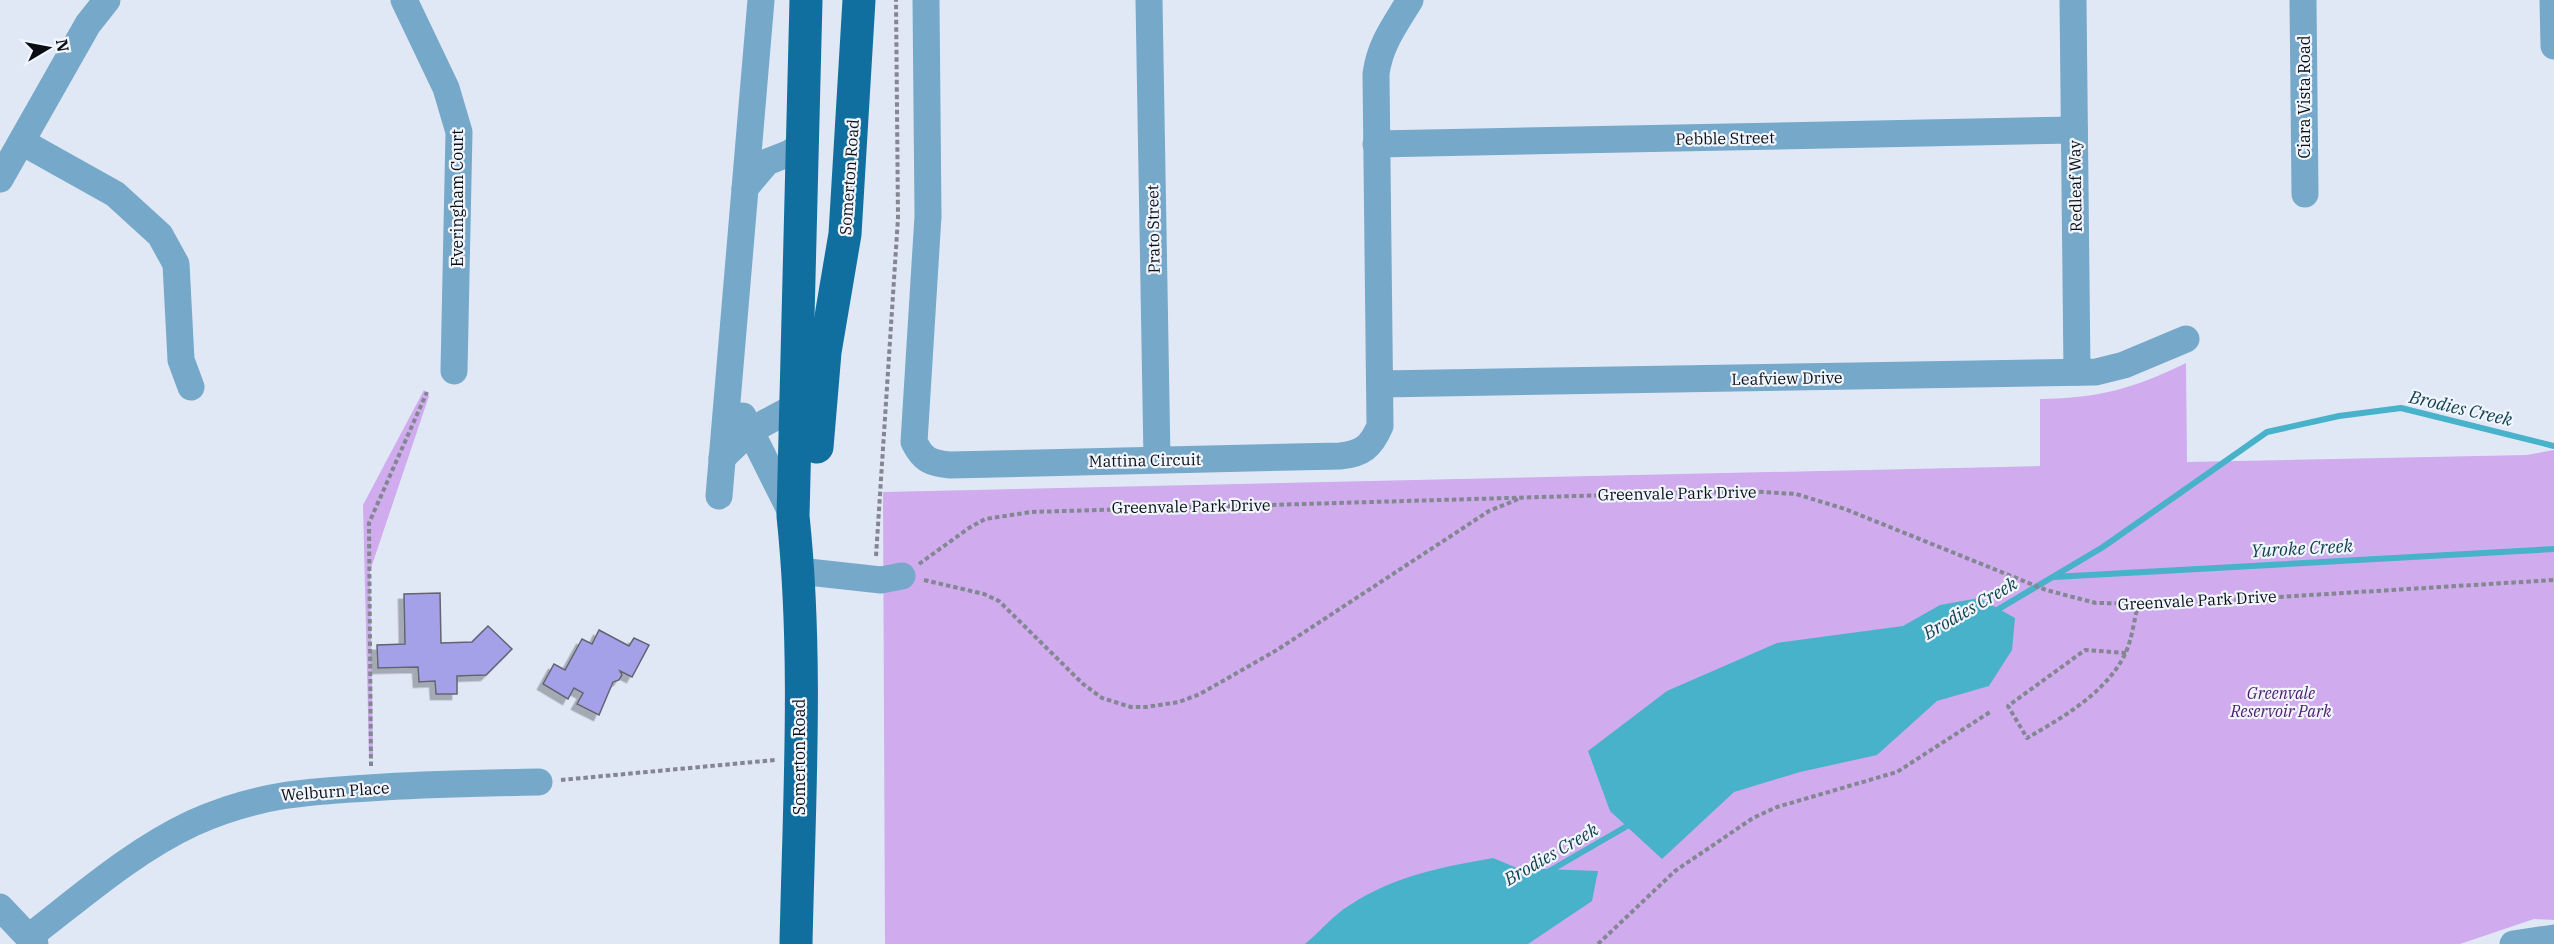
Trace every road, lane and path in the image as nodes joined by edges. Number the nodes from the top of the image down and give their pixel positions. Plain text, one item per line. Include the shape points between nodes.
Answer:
1 (404, 0) edge
2 (761, 0) edge
3 (806, 0) edge
4 (859, 0) edge
5 (896, 0) edge
6 (926, 0) edge
7 (1149, 0) edge
8 (1410, 0) edge
9 (2073, 0) edge
10 (2303, 0) edge
11 (2553, 0) edge
12 (104, 1) edge
13 (2554, 46) edge
14 (2074, 130) junction
15 (22, 142) junction
16 (802, 144) junction
17 (1376, 144) junction
18 (0, 179) edge
19 (745, 188) junction
20 (2305, 194) dead end
21 (2186, 339) dead end
22 (825, 352) junction
23 (454, 371) dead end
24 (2077, 372) junction
25 (1381, 384) junction
26 (729, 386) junction
27 (192, 387) dead end
28 (428, 392) dead end
29 (798, 405) junction
30 (750, 431) junction
31 (722, 458) junction
32 (1157, 459) junction
33 (719, 495) dead end
34 (1524, 496) junction
35 (793, 516) junction
36 (799, 571) junction
37 (902, 576) junction
38 (874, 579) junction
39 (2554, 580) edge
40 (2138, 605) junction
41 (2126, 653) junction
42 (1990, 712) dead end
43 (800, 758) junction
44 (539, 782) joint
45 (372, 788) junction
46 (0, 907) edge
47 (2554, 938) edge
48 (32, 941) edge
49 (796, 944) edge
50 (1598, 944) edge
51 (2513, 944) edge

1 - 23 street, Everingham Court via 446,88 459,132
2 - 19 street, Somerton Road
3 - 16 main road, Somerton Road
4 - 22 main road, Somerton Road via 845,234
5 - 38 path via 898,218
6 - 32 street, Mattina Circuit via 928,216 914,442 921,456 930,464 950,465
7 - 32 street, Prato Street
8 - 17 street, Mattina Circuit via 1379,54
9 - 14 street, Redleaf Way
10 - 20 street, Ciara Vista Road
11 - 13 street
12 - 15 street
14 - 17 street, Pebble Street
14 - 24 street, Redleaf Way
15 - 18 street
15 - 27 street via 115,194 160,234 176,264 181,360
16 - 19 street via 768,162
16 - 29 main road, Somerton Road
17 - 25 street, Mattina Circuit
19 - 26 street, Somerton Road
21 - 24 street, Leafview Drive via 2124,365
22 - 29 street, Somerton Road
22 - 36 main road, Somerton Road via 810,517
24 - 25 street, Leafview Drive
25 - 32 street, Mattina Circuit via 1380,426 1374,441 1358,454
26 - 30 street, Somerton Road
26 - 31 street, Somerton Road
28 - 45 path via 369,523
29 - 30 street
29 - 35 main road, Somerton Road
30 - 31 street
30 - 35 street, Somerton Road
31 - 33 street, Somerton Road
34 - 37 path, Greenvale Park Drive via 1009,514 969,528
34 - 37 path via 1489,511 1232,678 1179,702 1146,707 1102,698 999,602 967,589
34 - 40 path, Greenvale Park Drive via 1746,491 1796,495 1845,509 2053,593 2096,603
35 - 36 main road, Somerton Road
36 - 38 street
36 - 43 main road, Somerton Road
37 - 38 street
39 - 40 path, Greenvale Park Drive
40 - 41 path
41 - 41 path via 2109,680 2072,710 2027,738 2008,706 2085,650
42 - 50 path via 1897,772 1777,807 1753,818 1675,871
43 - 44 path
43 - 49 main road, Somerton Road
44 - 45 street, Welburn Place
45 - 48 street, Welburn Place via 279,794 192,823 137,855
46 - 48 street
47 - 51 street

